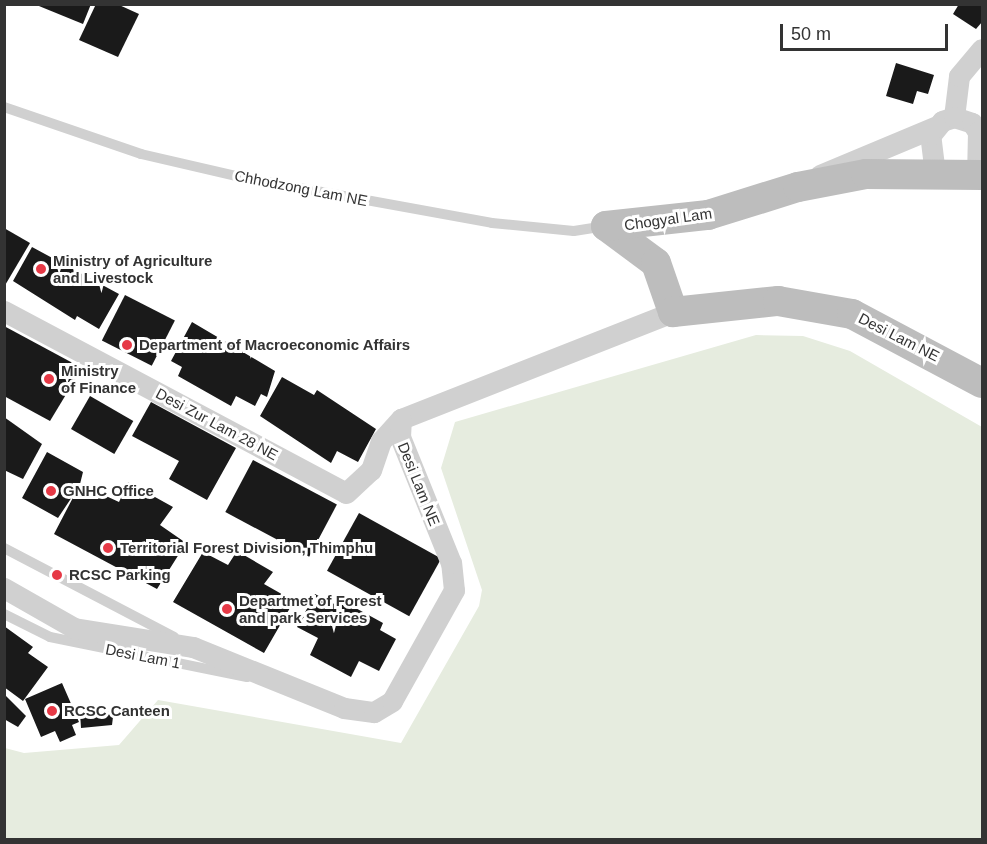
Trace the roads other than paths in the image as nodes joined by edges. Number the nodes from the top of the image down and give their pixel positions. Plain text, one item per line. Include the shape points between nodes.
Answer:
1 (982, 49) edge
2 (4, 107) edge
3 (944, 122) junction
4 (980, 133) edge
5 (935, 174) junction
6 (980, 175) edge
7 (798, 187) junction
8 (681, 218) junction
9 (606, 226) junction
10 (656, 263) junction
11 (4, 311) edge
12 (674, 312) junction
13 (982, 383) edge
14 (401, 419) junction
15 (4, 548) edge
16 (4, 588) edge
17 (4, 614) edge
18 (193, 647) junction
19 (285, 685) junction

1 - 3 street via 959,76
2 - 9 lane, Chhodzong Lam NE via 141,154 245,178 492,223 574,231
3 - 4 street via 972,123
3 - 5 street via 929,146
3 - 7 street, Chogyal Lam via 858,155
4 - 6 street
5 - 6 main road, Chogyal Lam
5 - 7 main road, Chogyal Lam via 866,174
7 - 8 main road, Chogyal Lam
8 - 9 main road, Chogyal Lam
8 - 10 main road
9 - 10 main road
10 - 12 main road
11 - 14 street, Desi Zur Lam 28 NE via 346,493 371,470 381,441
12 - 13 main road, Desi Lam NE via 778,301 852,314
12 - 14 street, Desi Lam NE
14 - 19 street, Desi Lam NE via 400,437 451,563 454,590 392,701 374,712 344,708
15 - 18 lane
16 - 18 street, Desi Lam NE via 74,628
17 - 19 lane, Desi Lam 1 via 50,637
18 - 19 street, Desi Lam NE

